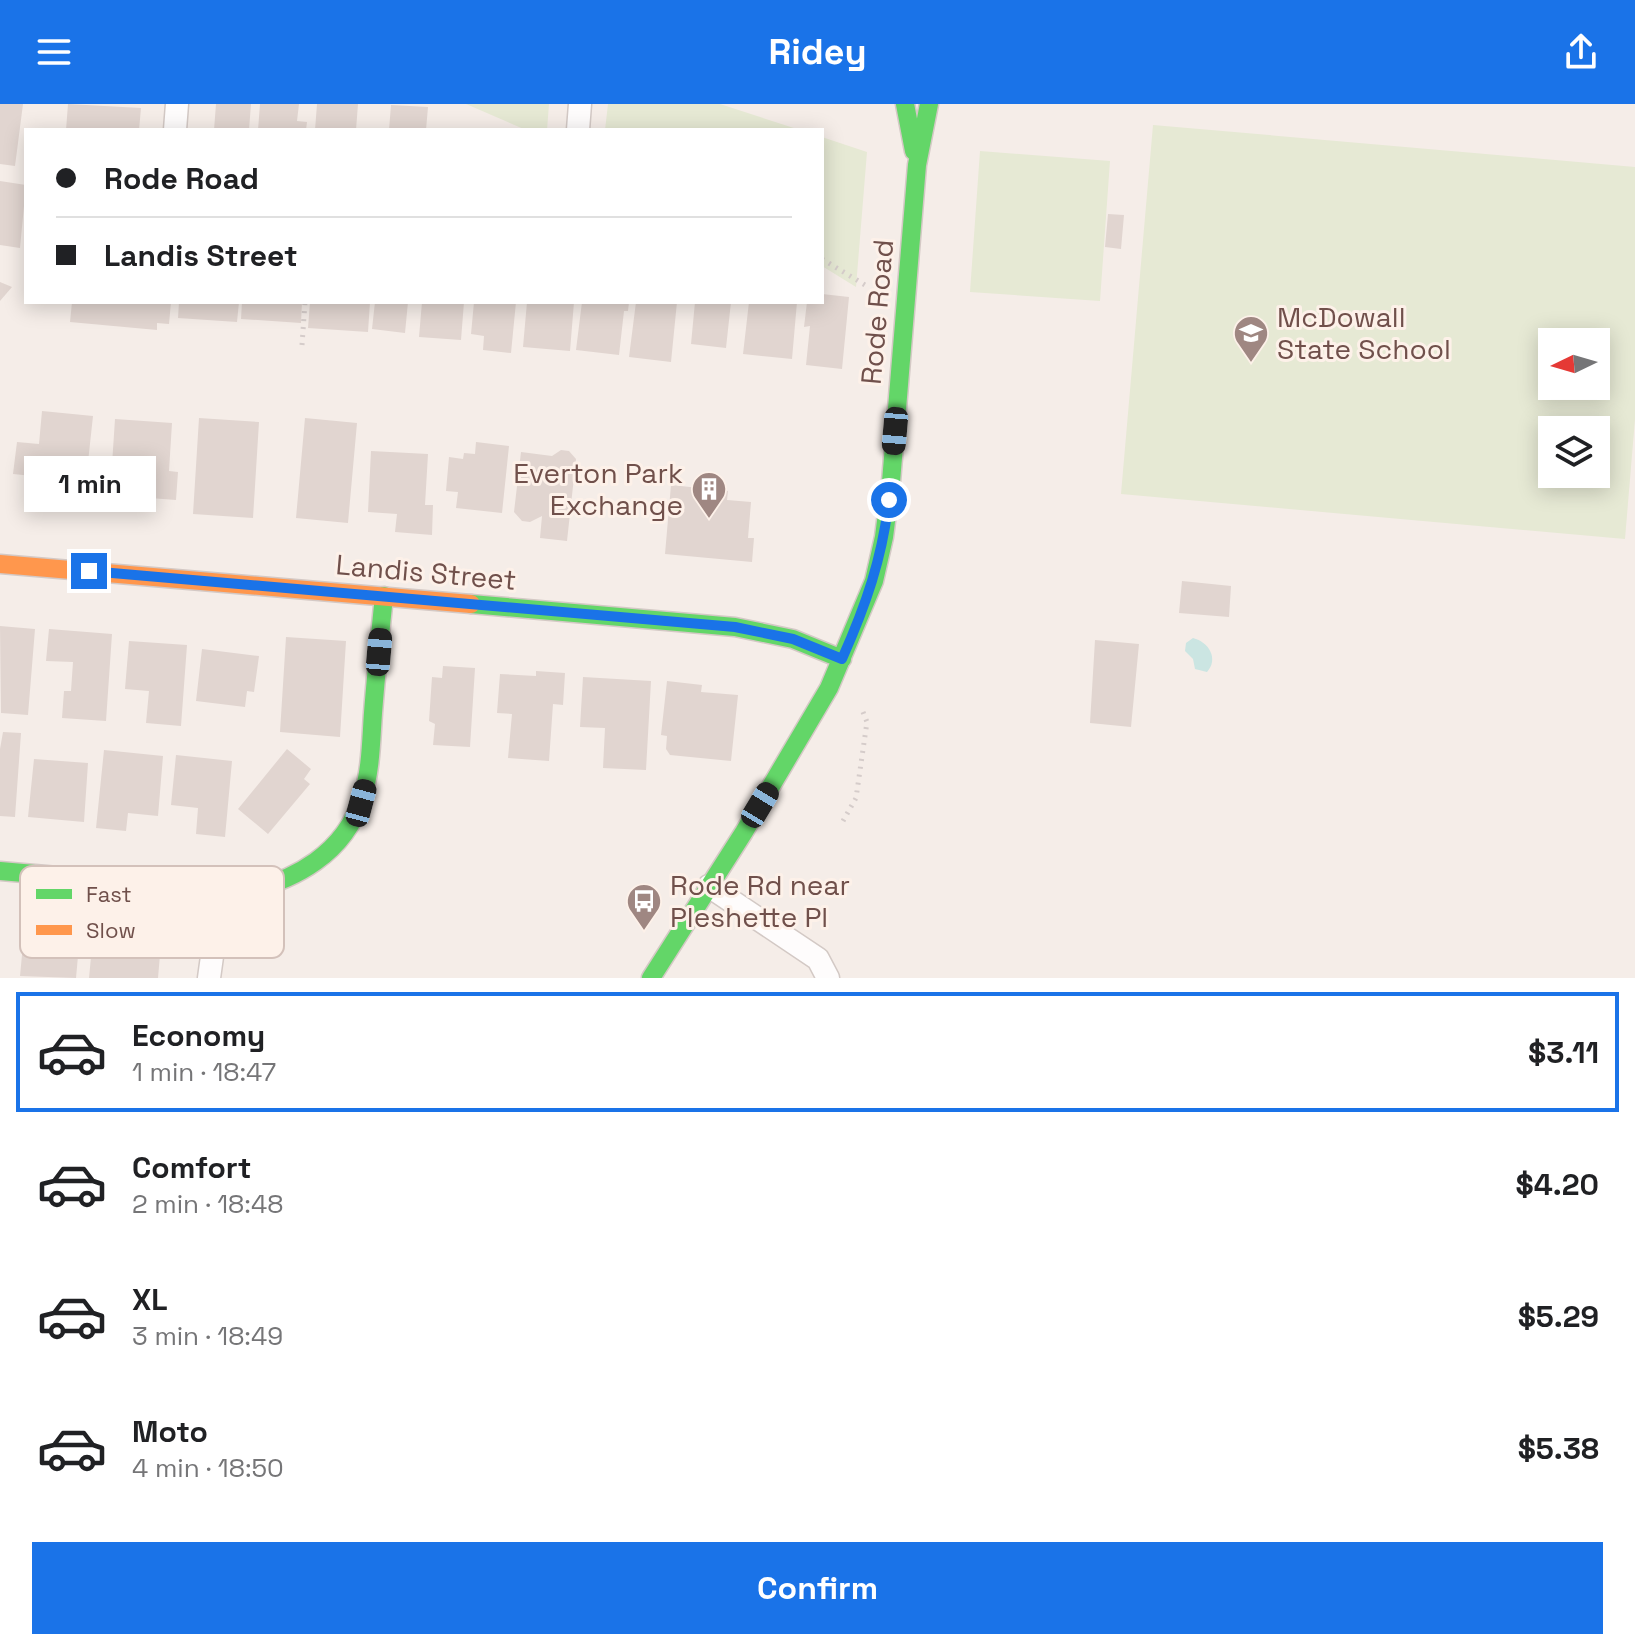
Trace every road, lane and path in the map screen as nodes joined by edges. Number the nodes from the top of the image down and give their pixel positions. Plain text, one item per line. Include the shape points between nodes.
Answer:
1 (177, 104) edge
2 (580, 104) edge
3 (905, 104) edge
4 (929, 104) edge
5 (175, 128) edge
6 (578, 128) edge
7 (917, 165) junction
8 (824, 260) edge
9 (865, 285) dead end
10 (305, 304) edge
11 (302, 345) dead end
12 (0, 564) edge
13 (384, 596) junction
14 (842, 659) junction
15 (863, 712) dead end
16 (843, 821) dead end
17 (0, 871) edge
18 (20, 873) edge
19 (284, 879) edge
20 (709, 886) junction
21 (212, 958) edge
22 (209, 978) edge
23 (651, 978) edge
24 (828, 978) edge

1 - 5 street
2 - 6 street
3 - 7 street, Rode Road
4 - 7 street, Rode Road
7 - 14 street, Rode Road via 884,537 870,593
8 - 9 path
10 - 11 path
12 - 13 street, Landis Street
13 - 14 street, Landis Street via 735,627 793,639
13 - 19 street via 361,803 325,855
14 - 20 street, Rode Road
15 - 16 path via 867,722 856,798
17 - 18 street
20 - 23 street, Rode Road
20 - 24 street via 818,959
21 - 22 street

